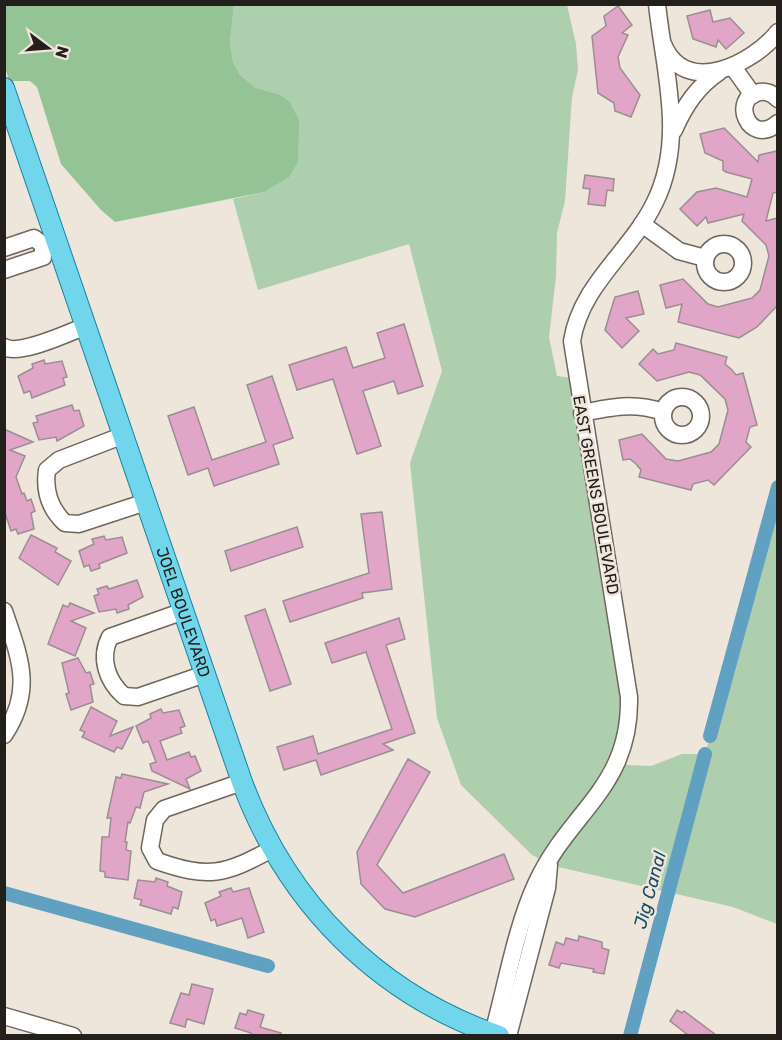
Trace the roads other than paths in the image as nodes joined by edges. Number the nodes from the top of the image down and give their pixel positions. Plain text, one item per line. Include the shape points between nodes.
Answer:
1 (657, 4) edge
2 (777, 32) edge
3 (661, 38) junction
4 (726, 70) junction
5 (4, 88) edge
6 (753, 94) junction
7 (777, 99) edge
8 (777, 123) edge
9 (672, 133) junction
10 (642, 224) junction
11 (50, 243) junction
12 (4, 248) edge
13 (705, 258) dead end
14 (4, 270) edge
15 (86, 326) junction
16 (4, 347) edge
17 (663, 412) dead end
18 (582, 413) junction
19 (124, 435) junction
20 (146, 502) junction
21 (184, 610) junction
22 (4, 612) edge
23 (205, 675) junction
24 (4, 735) edge
25 (242, 782) junction
26 (272, 849) junction
27 (4, 1016) edge
28 (73, 1035) edge
29 (500, 1035) edge

1 - 3 street, EAST GREENS BOULEVARD
2 - 4 street, EAST GREENS BOULEVARD via 762,49
3 - 4 street via 670,56 685,67
3 - 9 street, EAST GREENS BOULEVARD via 673,112
4 - 6 street
4 - 9 street, EAST GREENS BOULEVARD via 697,90
5 - 11 main road, JOEL BOULEVARD
6 - 7 street via 764,92
6 - 8 street via 744,111 748,124 766,130
9 - 10 street, EAST GREENS BOULEVARD via 662,184
10 - 13 street via 679,251
10 - 18 street, EAST GREENS BOULEVARD via 594,286 574,326 573,357
11 - 12 street via 34,238
11 - 14 street via 43,257
11 - 15 main road, JOEL BOULEVARD
15 - 16 street via 26,348
15 - 19 main road, JOEL BOULEVARD
17 - 18 street via 625,404
18 - 29 street, EAST GREENS BOULEVARD via 627,686 629,723 625,745 609,779 535,885
19 - 20 main road, JOEL BOULEVARD
19 - 20 street via 59,460 47,470 45,485 54,514 65,523 79,524
20 - 21 main road, JOEL BOULEVARD
21 - 23 main road, JOEL BOULEVARD
21 - 23 street via 110,638 103,650 105,663 114,687 124,696 138,697
22 - 24 street via 23,679 20,705
23 - 25 main road, JOEL BOULEVARD
25 - 26 main road, JOEL BOULEVARD
25 - 26 street via 164,809 155,820 150,848 157,861 215,874
26 - 29 main road, JOEL BOULEVARD via 316,912 372,967 424,1003
27 - 28 street

